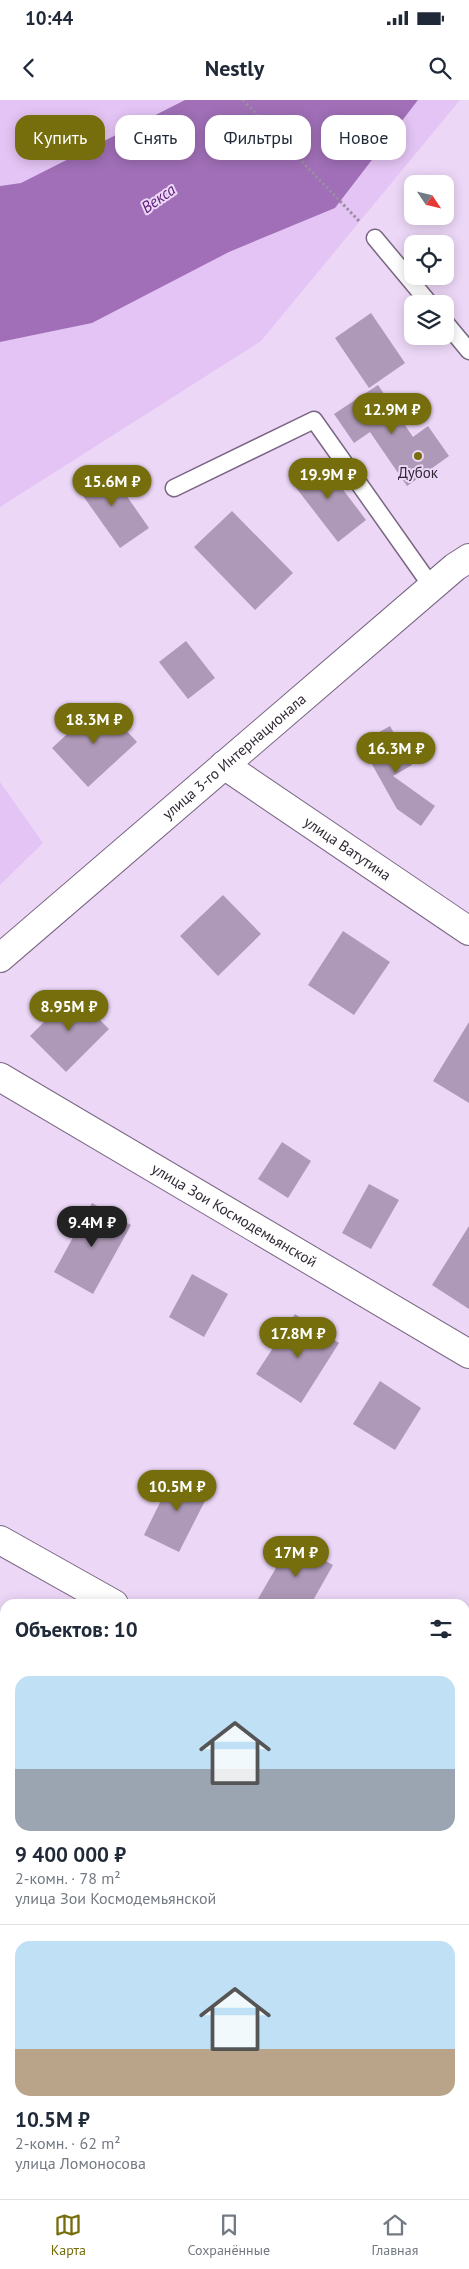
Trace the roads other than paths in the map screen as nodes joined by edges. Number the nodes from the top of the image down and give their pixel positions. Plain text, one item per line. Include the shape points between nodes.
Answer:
1 (375, 238) road end
2 (422, 295) edge
3 (454, 333) edge
4 (469, 351) edge
5 (174, 488) dead end
6 (469, 558) edge
7 (432, 587) junction
8 (224, 765) junction
9 (469, 931) edge
10 (0, 958) edge
11 (0, 1077) edge
12 (469, 1354) edge
13 (0, 1540) edge
14 (105, 1599) edge

1 - 2 lane
3 - 4 lane
5 - 7 lane via 314,420
6 - 7 street, улица 3-го Интернационала
7 - 8 street, улица 3-го Интернационала
8 - 9 street, улица Ватутина
8 - 10 street, улица 3-го Интернационала
11 - 12 street, улица Зои Космодемьянской
13 - 14 street

